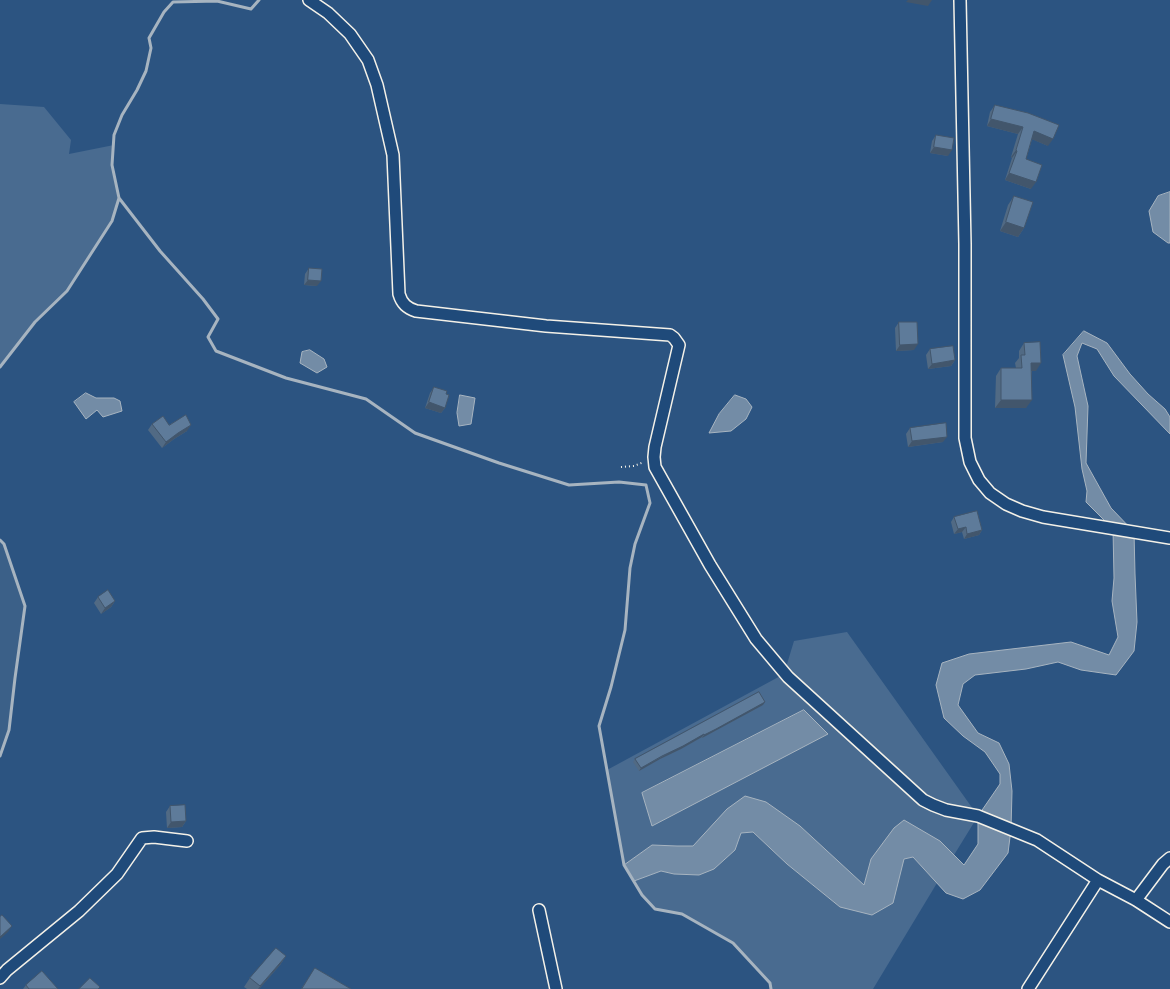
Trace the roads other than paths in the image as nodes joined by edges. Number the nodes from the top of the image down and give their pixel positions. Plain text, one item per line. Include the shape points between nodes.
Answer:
1 (309, 0) edge
2 (960, 0) edge
3 (1170, 538) edge
4 (187, 841) dead end
5 (1170, 858) edge
6 (1098, 880) junction
7 (1136, 900) junction
8 (539, 910) dead end
9 (1170, 922) edge
10 (0, 978) edge
11 (556, 989) edge
12 (1028, 989) edge

1 - 6 street via 328,13 350,34 368,60 377,85 393,155 399,294 404,305 416,311 670,335 679,345 655,447 655,467 710,565 756,639 788,677 923,800 946,810 978,816 1037,840
2 - 3 street via 966,438 970,462 979,480 990,493 1022,511 1056,520
4 - 10 street via 142,838 117,874 79,911
5 - 7 street via 1162,864
6 - 7 street
6 - 12 street
7 - 9 street
8 - 11 street

